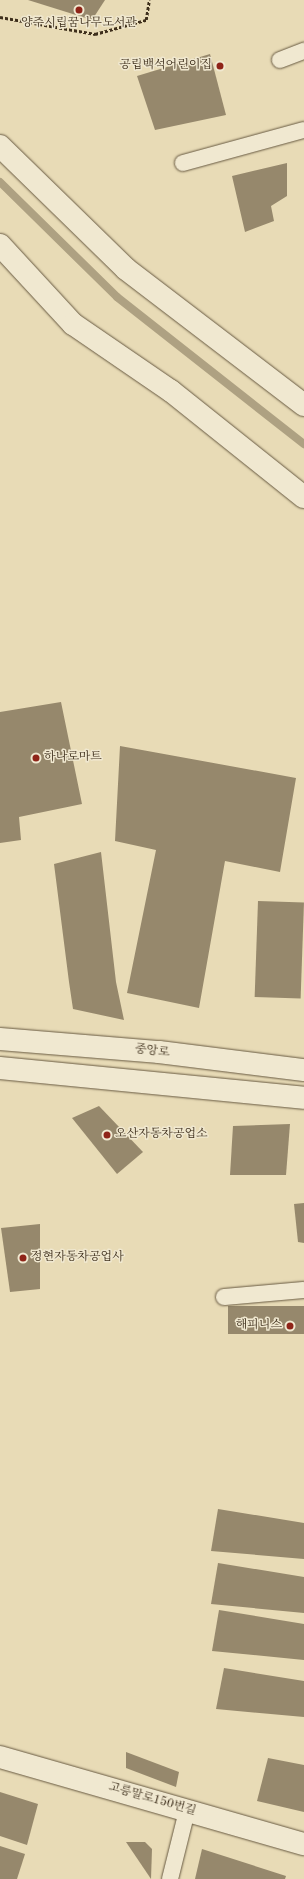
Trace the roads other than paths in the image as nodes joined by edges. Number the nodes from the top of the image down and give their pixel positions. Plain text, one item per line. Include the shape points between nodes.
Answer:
1 (304, 51) edge
2 (280, 60) dead end
3 (304, 130) edge
4 (0, 146) edge
5 (183, 163) dead end
6 (0, 245) edge
7 (304, 405) edge
8 (304, 497) edge
9 (0, 1039) edge
10 (0, 1068) edge
11 (304, 1070) edge
12 (304, 1098) edge
13 (304, 1290) edge
14 (224, 1297) dead end
15 (0, 1757) edge
16 (188, 1811) junction
17 (304, 1844) edge
18 (170, 1879) edge

1 - 2 lane
3 - 5 lane
4 - 7 street via 126,269
6 - 8 street via 73,324 171,391
9 - 11 street, 중앙로 via 159,1052
10 - 12 street
13 - 14 lane
15 - 16 street, 고릉말로150번길
16 - 17 street, 고릉말로150번길
16 - 18 lane

